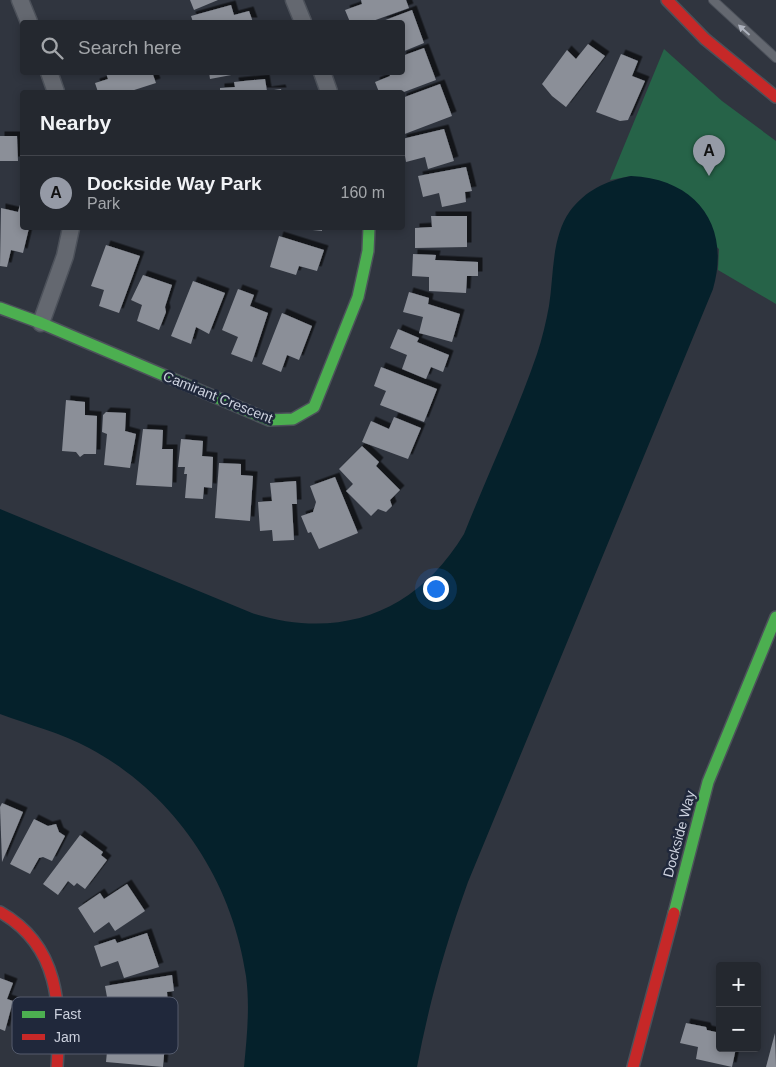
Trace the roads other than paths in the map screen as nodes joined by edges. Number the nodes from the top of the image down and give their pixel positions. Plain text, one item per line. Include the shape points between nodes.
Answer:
1 (20, 0) edge
2 (294, 0) edge
3 (667, 0) edge
4 (713, 0) edge
5 (28, 20) edge
6 (302, 20) edge
7 (776, 58) edge
8 (50, 75) edge
9 (323, 75) edge
10 (55, 90) edge
11 (328, 90) edge
12 (776, 97) edge
13 (71, 230) edge
14 (369, 230) edge
15 (0, 308) edge
16 (42, 323) junction
17 (776, 617) edge
18 (0, 912) edge
19 (59, 997) edge
20 (58, 1054) edge
21 (57, 1067) edge
22 (633, 1067) edge

1 - 5 street
2 - 6 street
3 - 12 street via 706,39
7 -> 4 lane
8 - 10 street
9 - 11 street
13 - 16 street
14 - 16 street, Camirant Crescent via 367,266 361,291 314,407 305,416 294,420 268,420
15 - 16 street, Camirant Crescent
17 - 22 street, Dockside Way via 708,782
18 - 19 street via 29,934 48,960
20 - 21 street

